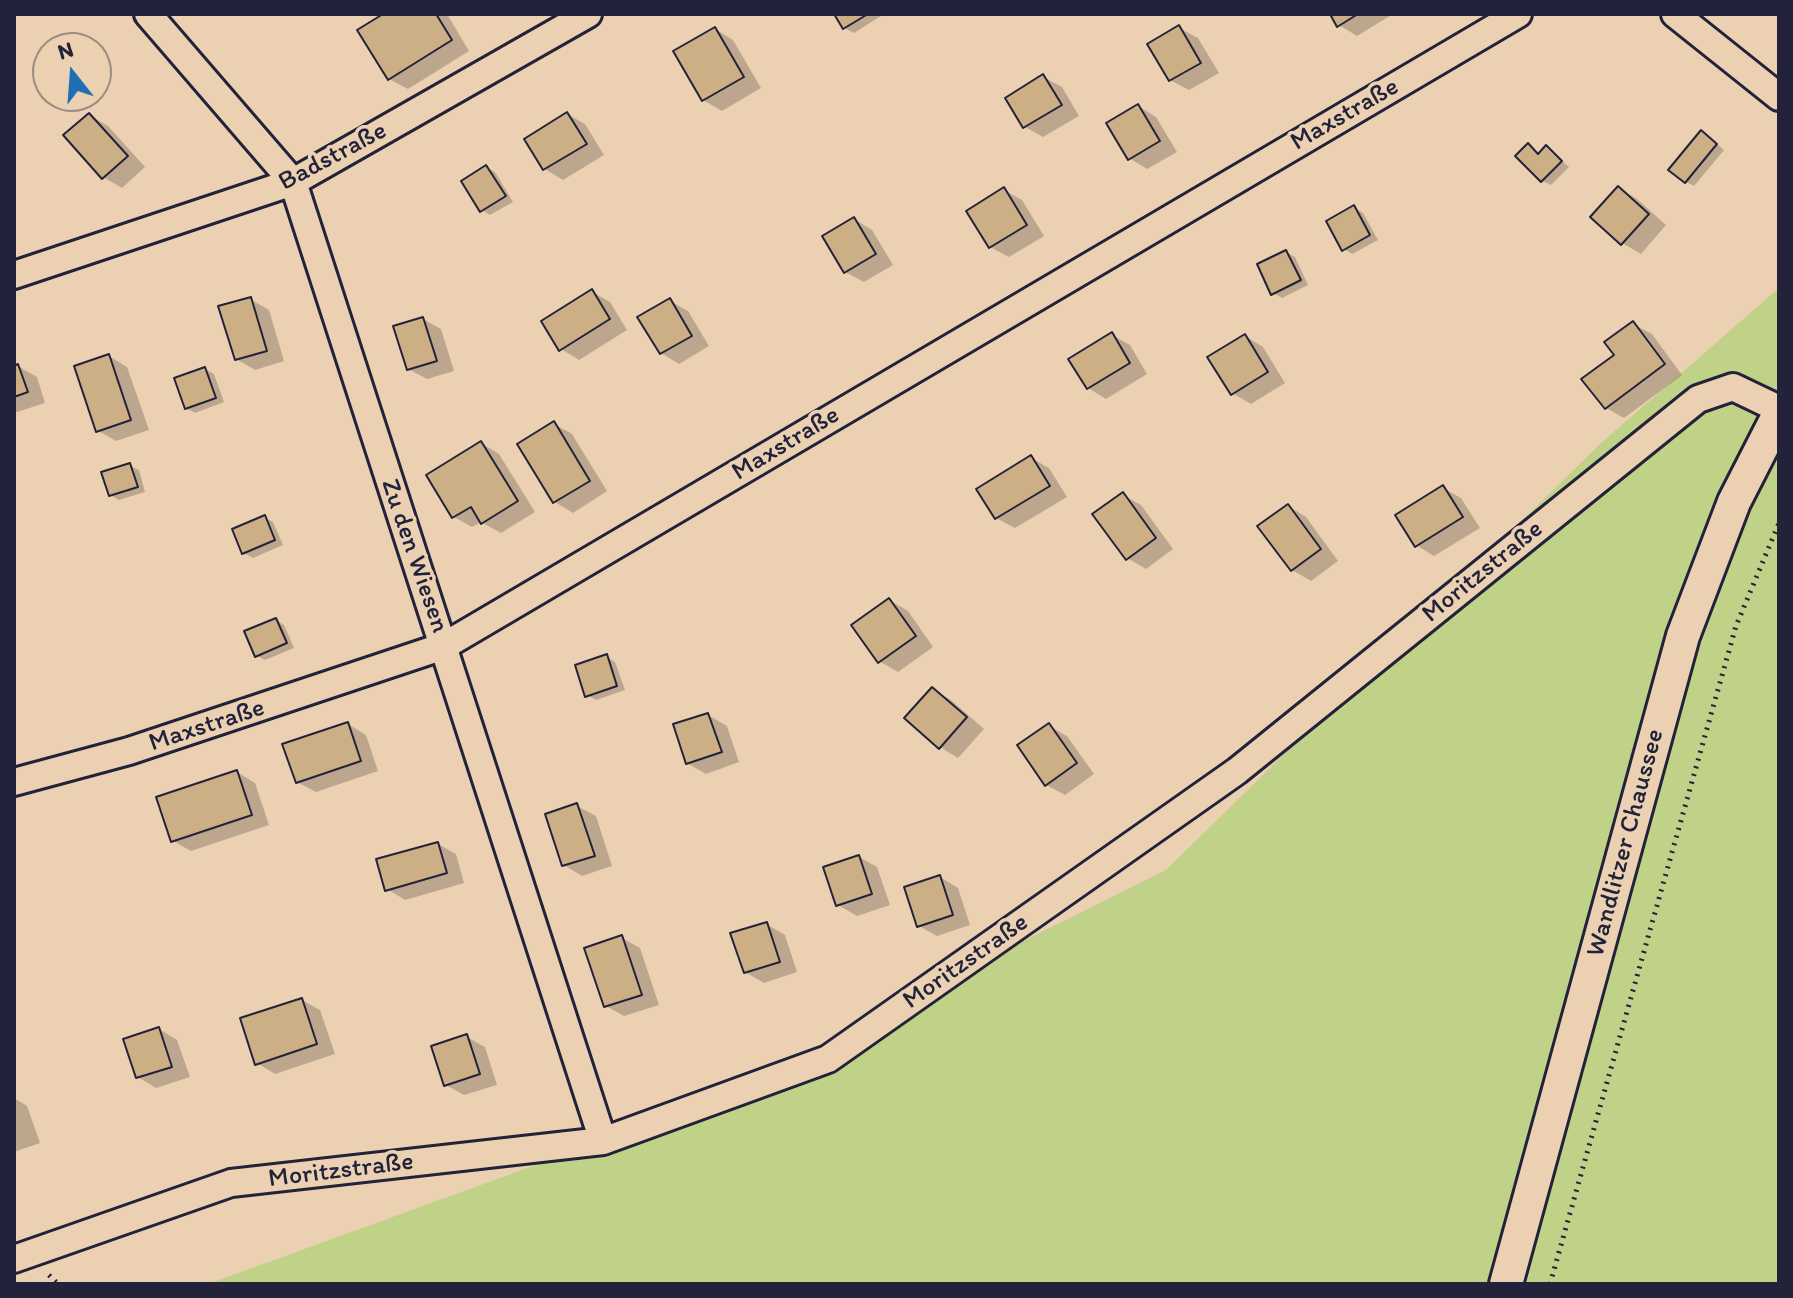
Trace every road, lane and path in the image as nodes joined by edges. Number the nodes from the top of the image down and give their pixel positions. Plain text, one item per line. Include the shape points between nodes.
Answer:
1 (148, 14) edge
2 (588, 14) edge
3 (1518, 14) edge
4 (1675, 14) edge
5 (1779, 97) edge
6 (293, 182) junction
7 (14, 275) edge
8 (1779, 411) edge
9 (1779, 523) edge
10 (444, 646) junction
11 (14, 782) edge
12 (603, 1141) junction
13 (14, 1259) edge
14 (1506, 1284) edge
15 (1550, 1284) edge

1 - 6 street, Zu den Wiesen
2 - 6 street, Badstraße
3 - 10 street, Maxstraße
4 - 5 street
6 - 7 street, Badstraße
6 - 10 street, Zu den Wiesen
8 - 12 street, Moritzstraße via 1733,387 1698,399 1237,771 828,1059
8 - 14 street, Wandlitzer Chaussee via 1734,502 1683,636
9 - 15 path via 1736,626
10 - 11 street, Maxstraße via 129,751
10 - 12 street, Zu den Wiesen
12 - 13 street, Moritzstraße via 231,1183

